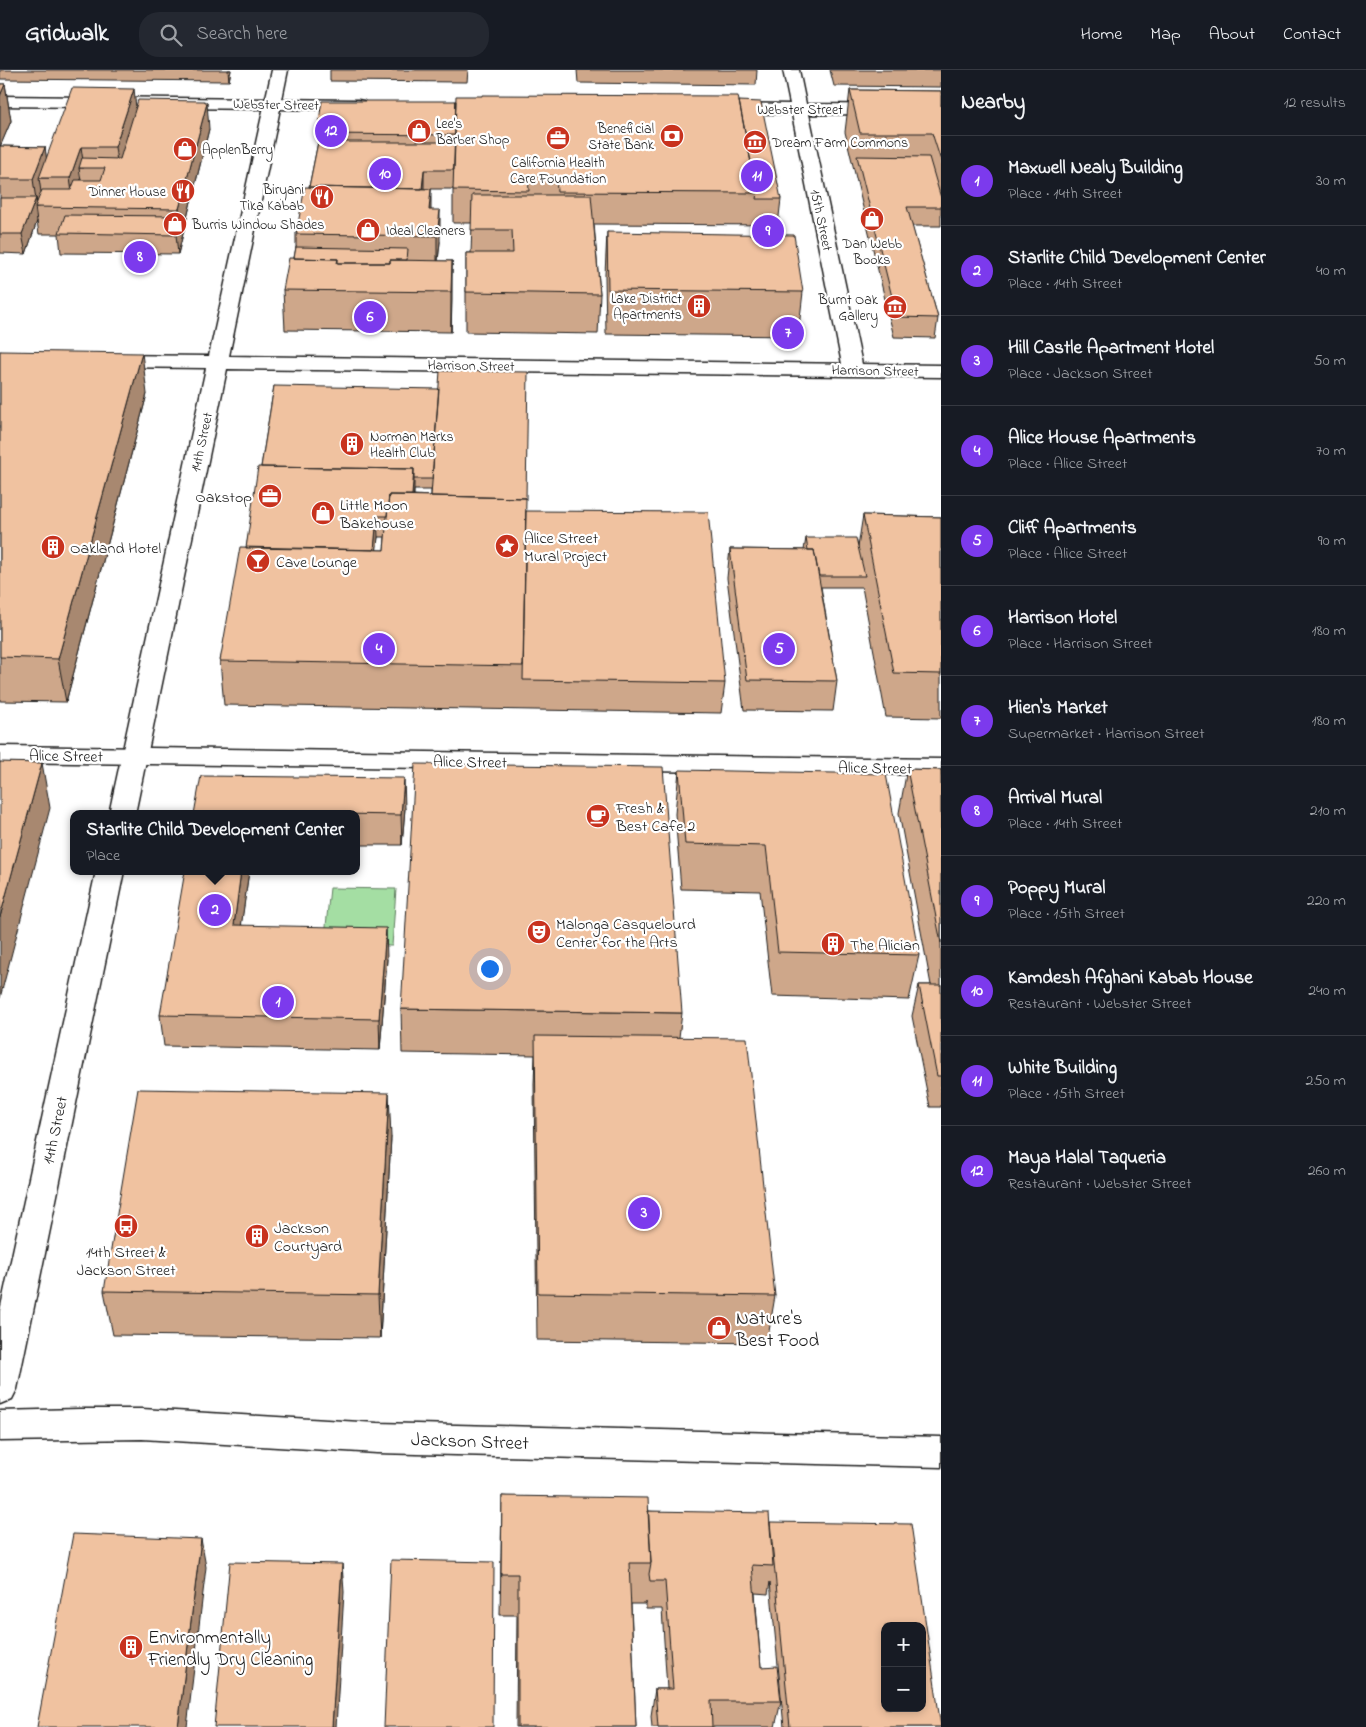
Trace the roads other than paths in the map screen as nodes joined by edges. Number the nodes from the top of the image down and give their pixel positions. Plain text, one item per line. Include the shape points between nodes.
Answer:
1 (280, 70) edge
2 (791, 70) edge
3 (0, 101) edge
4 (272, 103) junction
5 (374, 105) edge
6 (714, 108) edge
7 (798, 109) junction
8 (941, 110) edge
9 (89, 361) edge
10 (218, 362) junction
11 (853, 370) junction
12 (941, 371) edge
13 (0, 754) edge
14 (134, 756) junction
15 (941, 768) edge
16 (123, 810) edge
17 (109, 875) edge
18 (0, 1389) edge
19 (0, 1426) edge
20 (941, 1452) edge

1 - 4 street, 14th Street
2 - 7 street, 15th Street
3 - 4 street, Webster Street
4 - 5 street, Webster Street
4 - 10 street, 14th Street
6 - 7 street, Webster Street
7 - 8 street, Webster Street
7 - 11 street, 15th Street
9 - 10 street, Harrison Street
10 - 11 street, Harrison Street
10 - 14 street, 14th Street
11 - 12 street, Harrison Street
13 - 14 street, Alice Street
14 - 15 street, Alice Street
14 - 16 street, 14th Street
17 - 18 street, 14th Street
19 - 20 street, Jackson Street via 142,1424 377,1438

